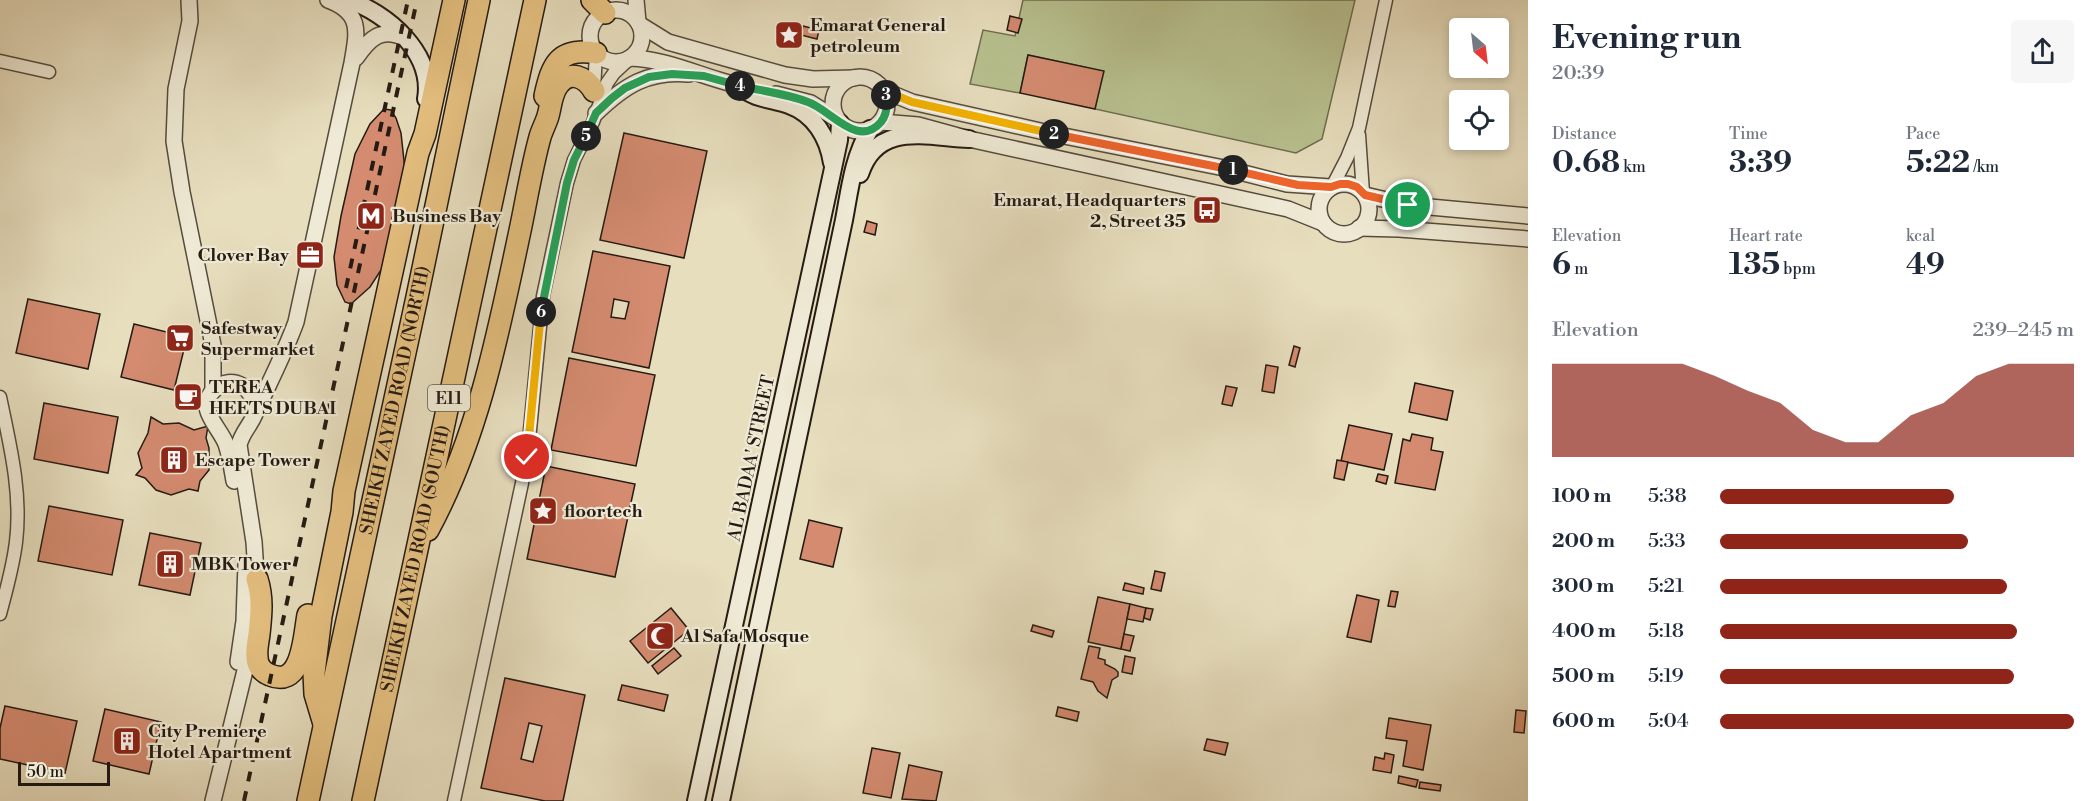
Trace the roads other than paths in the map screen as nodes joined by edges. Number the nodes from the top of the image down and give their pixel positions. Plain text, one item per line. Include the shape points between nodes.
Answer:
1 (189, 0) edge
2 (199, 0) edge
3 (328, 0) edge
4 (348, 0) edge
5 (454, 0) edge
6 (479, 0) edge
7 (535, 0) edge
8 (636, 0) edge
9 (1386, 0) edge
10 (607, 6) edge
11 (190, 21) junction
12 (639, 23) junction
13 (406, 39) junction
14 (596, 53) junction
15 (630, 59) junction
16 (0, 61) edge
17 (352, 63) junction
18 (48, 72) dead end
19 (704, 76) junction
20 (854, 78) junction
21 (735, 85) junction
22 (883, 90) junction
23 (594, 91) junction
24 (596, 113) junction
25 (839, 122) junction
26 (876, 126) junction
27 (1359, 128) junction
28 (540, 135) junction
29 (584, 139) junction
30 (969, 139) junction
31 (418, 153) junction
32 (832, 173) junction
33 (1331, 187) junction
34 (1364, 194) junction
35 (1528, 216) edge
36 (844, 220) junction
37 (1323, 223) junction
38 (1359, 228) junction
39 (1528, 239) edge
40 (213, 345) junction
41 (277, 366) junction
42 (239, 384) junction
43 (213, 390) junction
44 (0, 397) edge
45 (255, 411) junction
46 (216, 425) junction
47 (246, 427) junction
48 (344, 491) junction
49 (417, 548) junction
50 (748, 567) junction
51 (257, 579) junction
52 (0, 614) edge
53 (755, 645) junction
54 (324, 725) junction
55 (217, 784) junction
56 (213, 801) edge
57 (308, 801) edge
58 (363, 801) edge
59 (454, 801) edge
60 (696, 801) edge
61 (721, 801) edge

1 - 11 street
2 - 11 street
3 - 17 street via 344,7 354,20 357,36
4 - 13 main road via 389,23
5 - 31 highway
6 - 54 highway, SHEIKH ZAYED ROAD (NORTH)
7 - 49 highway, SHEIKH ZAYED ROAD (SOUTH) / E11
8 - 12 street
9 - 27 street
10 - 12 street via 627,12
10 - 14 street via 591,31
11 - 40 street via 176,89 174,141
12 - 15 street via 642,39
12 - 20 street via 668,42 785,75
13 - 17 street via 393,34 378,35 366,43
13 - 31 main road via 426,75
14 - 15 street via 612,62
14 - 23 street
14 - 28 highway via 575,51 553,67
15 - 19 street via 666,62
15 - 24 street via 610,78
16 - 18 street
17 - 41 street via 296,322
19 - 21 street
19 - 24 street via 649,77 625,88
20 - 22 street via 874,81
20 - 25 street via 836,92 833,106
21 - 25 street via 811,103
21 - 32 main road via 808,116 827,142
22 - 26 street via 887,110
22 - 33 street via 912,102 1048,133 1287,184
23 - 28 highway via 582,78 562,80
23 - 29 street
24 - 29 street
25 - 26 street via 856,131
25 - 32 main road, AL BADAA' STREET
26 - 30 street via 918,125
26 - 36 main road via 855,160
27 - 33 street
27 - 34 street
28 - 49 highway via 504,308 472,427 449,489
29 - 59 street via 567,183 543,296 522,483
30 - 36 main road via 904,135 882,143 865,162
30 - 37 street via 1288,209
31 - 48 highway
32 - 50 main road, AL BADAA' STREET
33 - 34 street via 1348,184
33 - 37 street via 1319,207
34 - 35 street via 1408,205
34 - 38 street via 1368,213
36 - 53 main road
37 - 38 street via 1341,233
38 - 39 street
40 - 42 street via 222,364
40 - 43 street
41 - 42 street via 262,378
41 - 45 street
42 - 43 street via 226,383
42 - 45 street via 254,397
43 - 46 street via 207,405 210,420
44 - 52 street via 15,474 18,513 14,557
45 - 47 street
46 - 47 street via 230,431
46 - 55 street via 226,446 239,504 247,582 242,640
47 - 51 street via 240,439 240,452
48 - 51 highway via 315,575 299,664 285,676 267,674 257,658 262,608
48 - 54 highway via 314,673
49 - 58 highway, SHEIKH ZAYED ROAD (SOUTH) / E11
50 - 53 main road via 752,587 743,633
50 - 60 main road, AL BADAA' STREET
51 - 55 street via 252,642
53 - 61 main road
54 - 57 highway, SHEIKH ZAYED ROAD (NORTH)
55 - 56 street

